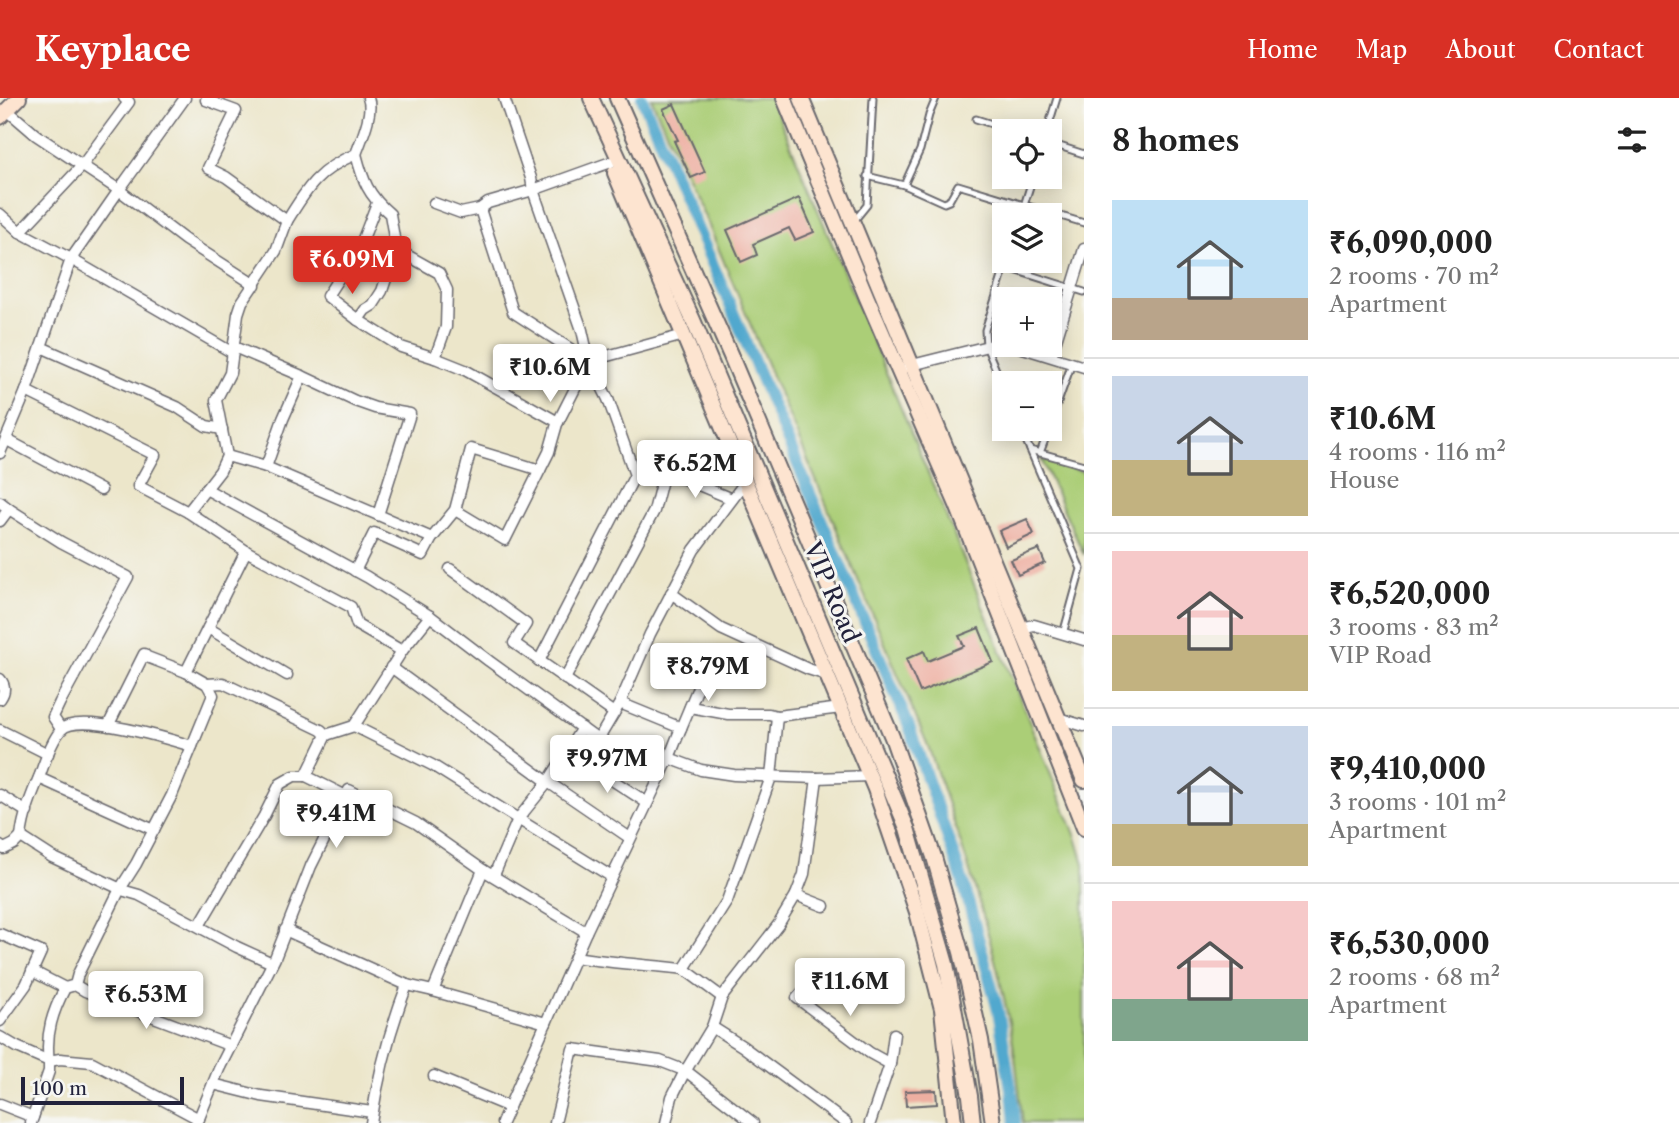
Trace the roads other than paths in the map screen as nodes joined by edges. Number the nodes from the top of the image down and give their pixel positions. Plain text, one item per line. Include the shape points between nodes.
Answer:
1 (19, 98) edge
2 (124, 98) edge
3 (185, 98) edge
4 (206, 98) edge
5 (368, 98) edge
6 (503, 98) edge
7 (583, 98) edge
8 (591, 98) edge
9 (617, 98) edge
10 (784, 98) edge
11 (801, 98) edge
12 (873, 98) edge
13 (936, 98) edge
14 (1057, 98) edge
15 (4, 113) edge
16 (976, 119) dead end
17 (1051, 119) edge
18 (992, 124) edge
19 (1062, 147) edge
20 (356, 154) junction
21 (1084, 154) edge
22 (611, 162) junction
23 (82, 167) junction
24 (867, 176) junction
25 (904, 185) junction
26 (119, 190) junction
27 (533, 190) junction
28 (377, 202) junction
29 (434, 203) dead end
30 (1017, 203) edge
31 (480, 209) junction
32 (0, 214) edge
33 (1062, 216) edge
34 (287, 221) junction
35 (853, 223) junction
36 (1084, 223) edge
37 (20, 232) junction
38 (396, 249) junction
39 (1084, 249) edge
40 (71, 259) junction
41 (1003, 273) edge
42 (1031, 273) edge
43 (255, 285) junction
44 (1072, 288) junction
45 (1084, 292) edge
46 (358, 320) junction
47 (1062, 320) edge
48 (684, 335) junction
49 (992, 345) edge
50 (986, 346) junction
51 (41, 347) junction
52 (233, 350) junction
53 (1054, 357) edge
54 (435, 358) junction
55 (589, 360) junction
56 (1072, 363) junction
57 (904, 367) junction
58 (1084, 367) edge
59 (996, 371) edge
60 (302, 376) junction
61 (26, 391) junction
62 (1062, 391) edge
63 (558, 422) junction
64 (222, 429) junction
65 (7, 440) junction
66 (1026, 441) edge
67 (1044, 441) edge
68 (1030, 450) junction
69 (0, 453) edge
70 (1040, 453) junction
71 (227, 456) junction
72 (1084, 466) edge
73 (266, 467) junction
74 (540, 470) junction
75 (635, 475) junction
76 (663, 476) junction
77 (746, 481) junction
78 (206, 489) junction
79 (101, 490) dead end
80 (732, 499) junction
81 (0, 502) edge
82 (9, 509) junction
83 (455, 510) junction
84 (188, 512) junction
85 (378, 515) junction
86 (0, 521) edge
87 (432, 538) junction
88 (246, 551) junction
89 (450, 569) dead end
90 (1082, 570) edge
91 (355, 571) junction
92 (671, 593) junction
93 (430, 616) junction
94 (208, 628) junction
95 (1020, 628) junction
96 (1063, 634) junction
97 (1084, 640) edge
98 (402, 650) junction
99 (540, 661) junction
100 (707, 666) dead end
101 (391, 667) junction
102 (186, 672) junction
103 (287, 675) dead end
104 (827, 675) junction
105 (0, 679) edge
106 (565, 679) junction
107 (207, 684) junction
108 (0, 699) edge
109 (620, 703) junction
110 (690, 707) junction
111 (841, 708) junction
112 (614, 713) junction
113 (777, 716) junction
114 (1058, 718) junction
115 (108, 726) junction
116 (354, 726) junction
117 (1084, 726) edge
118 (681, 728) junction
119 (61, 729) junction
120 (582, 729) junction
121 (0, 730) edge
122 (326, 736) junction
123 (192, 746) junction
124 (48, 754) junction
125 (669, 758) junction
126 (583, 761) dead end
127 (306, 776) junction
128 (869, 776) junction
129 (771, 777) junction
130 (38, 778) junction
131 (817, 778) junction
132 (1084, 780) edge
133 (548, 782) junction
134 (0, 795) edge
135 (346, 796) junction
136 (646, 802) junction
137 (27, 812) junction
138 (518, 819) junction
139 (1084, 828) edge
140 (154, 830) junction
141 (21, 837) junction
142 (630, 838) junction
143 (0, 846) edge
144 (483, 870) junction
145 (494, 875) junction
146 (612, 877) junction
147 (120, 888) junction
148 (796, 895) junction
149 (824, 906) dead end
150 (199, 926) junction
151 (285, 930) junction
152 (586, 932) junction
153 (0, 934) edge
154 (575, 957) junction
155 (272, 963) junction
156 (684, 969) junction
157 (32, 971) junction
158 (821, 971) dead end
159 (407, 985) junction
160 (70, 986) junction
161 (433, 990) junction
162 (723, 997) junction
163 (0, 1021) edge
164 (546, 1023) junction
165 (712, 1027) junction
166 (894, 1034) dead end
167 (0, 1037) edge
168 (231, 1046) junction
169 (49, 1060) junction
170 (890, 1064) junction
171 (685, 1071) junction
172 (434, 1076) dead end
173 (214, 1084) junction
174 (0, 1104) edge
175 (509, 1107) junction
176 (372, 1118) edge
177 (32, 1120) edge
178 (198, 1121) edge
179 (502, 1123) edge
180 (555, 1123) edge
181 (666, 1123) edge
182 (753, 1123) edge
183 (846, 1123) edge
184 (870, 1123) edge
185 (954, 1123) edge
186 (973, 1123) edge
187 (993, 1123) edge

1 - 15 street
2 - 23 street via 129,102
3 - 26 street
4 - 34 street via 236,111 208,168
5 - 20 street
6 - 27 street
7 - 22 street, VIP Road
8 - 186 street, VIP Road via 694,320 907,828 946,964
9 - 187 street, VIP Road via 892,737 961,952
10 - 57 street via 867,298
11 - 35 street
12 - 24 lane
13 - 25 lane
14 - 17 lane
15 - 23 street
16 - 18 lane
19 - 21 lane
20 - 28 street via 363,181
20 - 34 street via 324,171
22 - 27 street
22 - 48 street, VIP Road
23 - 26 street
23 - 37 street
24 - 25 lane
24 - 35 lane via 867,205
25 - 30 lane via 944,204 958,185
26 - 40 street
26 - 43 street
27 - 31 street
27 - 55 street
28 - 38 street via 390,214
28 - 46 street via 361,244 327,296
29 - 31 street via 461,213
31 - 55 street via 513,312
32 - 37 street
33 - 36 lane
34 - 43 street via 276,251
35 - 57 street
37 - 40 street
38 - 46 street via 382,291
38 - 54 street via 439,273 447,290 446,327
39 - 44 street
40 - 51 street
40 - 52 street
41 - 50 lane via 985,330
42 - 44 lane
43 - 52 street via 242,302
44 - 45 lane
44 - 47 street
46 - 54 street via 401,347
48 - 55 street
48 - 77 street, VIP Road
49 - 50 street
50 - 57 street
50 - 59 lane
51 - 61 street
51 - 64 street via 177,407 206,426
52 - 60 street
52 - 64 street via 230,373 216,400
53 - 56 street
54 - 63 street
55 - 63 street
55 - 75 street via 608,398
56 - 58 street
56 - 62 lane
57 - 95 street
57 - 139 street
60 - 73 street
60 - 85 street via 355,401 410,414
61 - 65 street
61 - 84 street via 155,455 138,486
63 - 74 street
64 - 71 street
65 - 69 street
65 - 79 street
66 - 68 lane
67 - 70 lane
68 - 70 lane
68 - 90 lane
70 - 72 lane
71 - 73 street
71 - 78 street
73 - 85 street
74 - 83 street via 471,449
74 - 83 street via 505,540
75 - 76 street
75 - 99 street
76 - 80 street via 682,478
76 - 106 street via 654,511
77 - 80 street
77 - 104 street, VIP Road
78 - 84 street
78 - 91 street
80 - 92 street via 694,550
81 - 82 street
82 - 86 street
82 - 119 street via 128,577 53,717
83 - 87 street
84 - 88 street
85 - 87 street
87 - 91 street via 423,555 374,533
88 - 94 street
88 - 98 street via 351,607 357,625
89 - 99 street via 526,624 514,643
90 - 96 lane
91 - 93 street
92 - 104 street via 721,629
92 - 109 street
93 - 98 street
93 - 120 street
94 - 102 street
94 - 103 street
95 - 96 street via 1034,625
95 - 114 street
96 - 97 street
98 - 101 street
99 - 106 street
100 - 110 street
101 - 116 street
101 - 133 street
102 - 107 street
102 - 115 street via 144,654
104 - 111 street, VIP Road
105 - 108 street via 5,689
106 - 112 street
107 - 122 street via 223,683
107 - 123 street via 214,695
109 - 112 street
109 - 118 street
110 - 113 street
110 - 118 street
111 - 113 street
111 - 128 street, VIP Road
112 - 120 street via 598,740
113 - 129 street
114 - 117 street
114 - 132 street
115 - 119 street via 83,722
115 - 123 street
116 - 122 street
116 - 138 street via 432,765
118 - 125 street
119 - 124 street
120 - 133 street
121 - 124 street
122 - 127 street
123 - 140 street
124 - 130 street
125 - 129 street via 701,770
125 - 136 street
126 - 136 street
127 - 135 street
127 - 150 street via 294,776 281,784
128 - 131 street
128 - 185 street, VIP Road via 917,912 942,1009
129 - 131 street
129 - 156 street via 727,901
130 - 137 street
130 - 140 street
131 - 148 street via 804,873
133 - 138 street
133 - 142 street
134 - 137 street
135 - 144 street via 349,790 416,823
135 - 151 street
136 - 142 street
137 - 141 street
138 - 145 street
138 - 146 street
140 - 147 street
141 - 143 street via 4,849
141 - 147 street via 52,857
142 - 146 street
144 - 145 street
144 - 161 street
145 - 152 street
146 - 152 street
147 - 150 street
147 - 160 street
148 - 149 street
148 - 162 street
150 - 155 street
151 - 155 street
151 - 159 street
152 - 154 street
153 - 157 street via 41,951
154 - 156 street
154 - 164 street
155 - 168 street
156 - 162 street
157 - 160 street
157 - 163 street
158 - 170 street via 797,998
159 - 161 street
159 - 176 street
160 - 168 street
160 - 169 street via 56,1005 50,1026
161 - 164 street
162 - 165 street
164 - 175 street
165 - 171 street
165 - 183 street
166 - 170 street
167 - 169 street
168 - 173 street
169 - 177 street
169 - 178 street via 92,1062
170 - 184 street
171 - 180 street via 660,1061 573,1049
171 - 181 street
171 - 182 street
172 - 175 street
173 - 176 street
173 - 178 street
174 - 177 street
175 - 179 street

